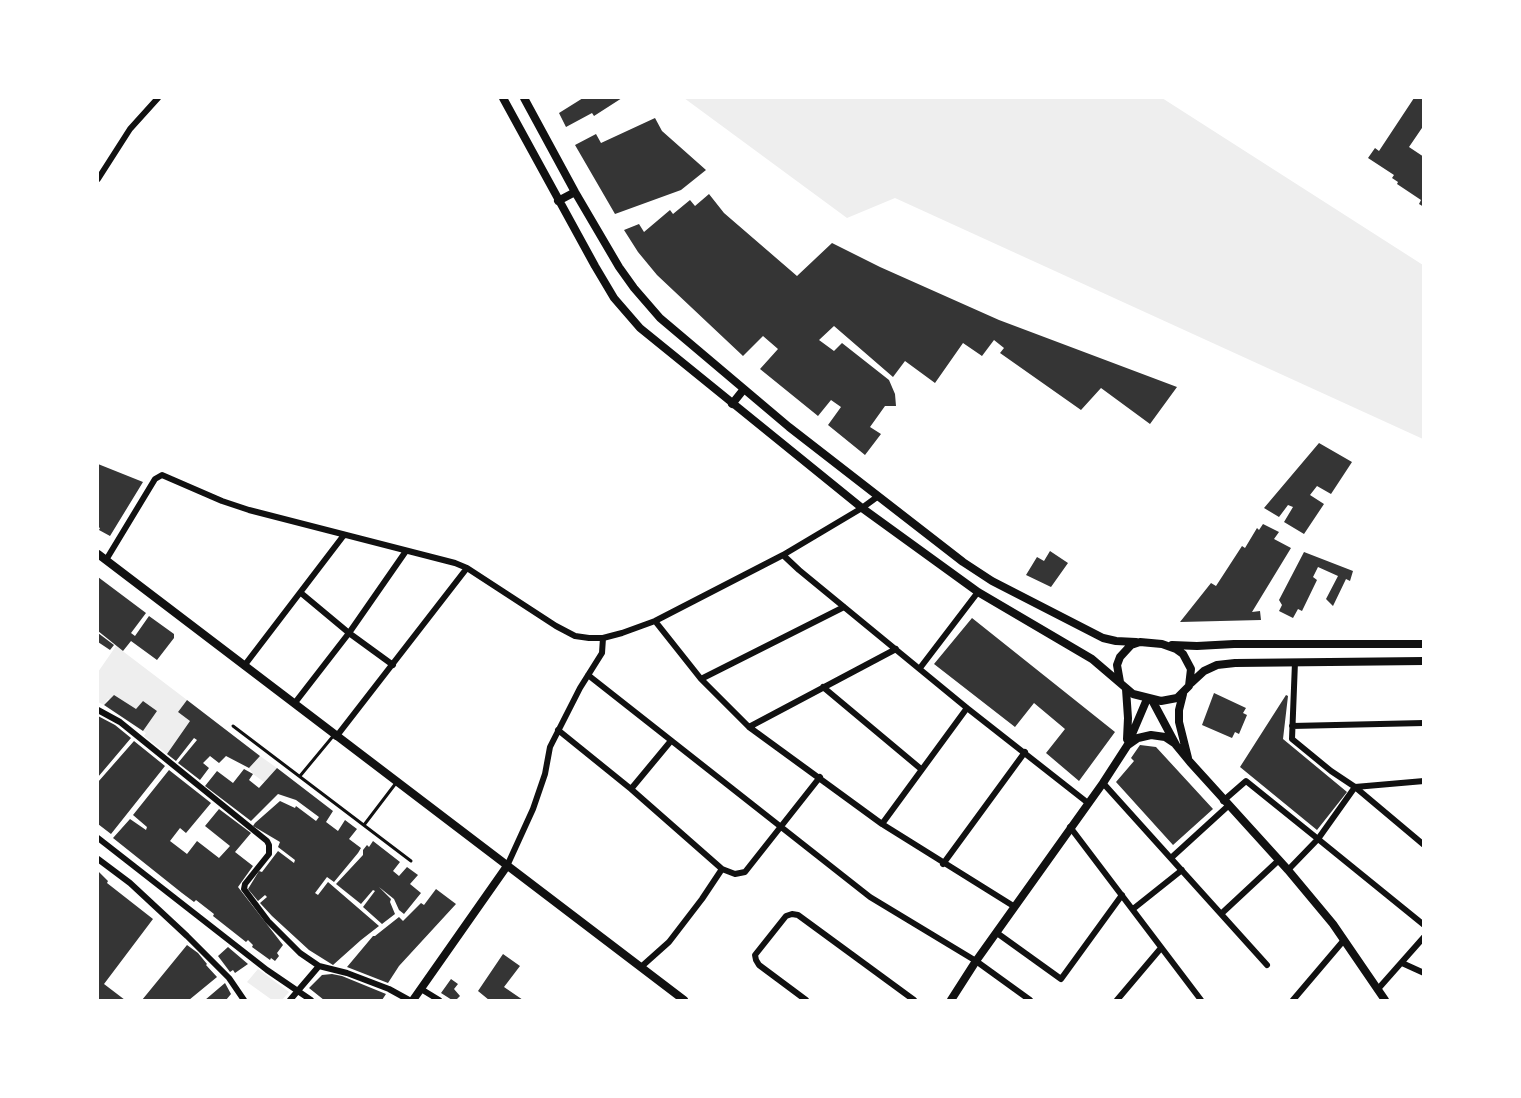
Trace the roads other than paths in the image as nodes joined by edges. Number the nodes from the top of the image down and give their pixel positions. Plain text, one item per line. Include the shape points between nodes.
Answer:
1 (158, 98) edge
2 (503, 98) edge
3 (524, 98) edge
4 (98, 179) edge
5 (574, 192) junction
6 (558, 201) junction
7 (744, 389) junction
8 (732, 404) junction
9 (877, 497) junction
10 (862, 508) junction
11 (344, 535) junction
12 (406, 550) junction
13 (98, 554) edge
14 (783, 555) junction
15 (106, 560) junction
16 (467, 568) junction
17 (978, 592) junction
18 (301, 593) junction
19 (844, 607) junction
20 (655, 621) junction
21 (350, 633) junction
22 (603, 638) junction
23 (1140, 642) junction
24 (1162, 644) junction
25 (1424, 644) edge
26 (896, 649) junction
27 (1295, 662) junction
28 (1424, 662) edge
29 (393, 665) junction
30 (244, 666) junction
31 (920, 668) junction
32 (588, 675) junction
33 (701, 679) junction
34 (1123, 686) junction
35 (823, 687) junction
36 (1186, 689) junction
37 (1149, 699) junction
38 (294, 704) junction
39 (968, 708) junction
40 (98, 710) edge
41 (1424, 723) edge
42 (233, 726) dead end
43 (1292, 726) junction
44 (749, 727) junction
45 (558, 730) junction
46 (335, 736) junction
47 (670, 742) junction
48 (1176, 745) junction
49 (1127, 746) junction
50 (1025, 752) junction
51 (1190, 762) junction
52 (921, 769) junction
53 (300, 776) junction
54 (820, 777) junction
55 (1424, 781) edge
56 (396, 783) junction
57 (1103, 783) junction
58 (1354, 787) junction
59 (631, 789) junction
60 (1088, 803) junction
61 (1226, 804) junction
62 (882, 824) junction
63 (364, 825) junction
64 (1070, 827) junction
65 (780, 828) junction
66 (98, 838) edge
67 (1318, 839) junction
68 (1424, 845) edge
69 (1171, 858) junction
70 (98, 860) edge
71 (1279, 860) junction
72 (411, 861) dead end
73 (943, 864) junction
74 (507, 866) junction
75 (722, 870) junction
76 (1182, 870) junction
77 (1288, 870) junction
78 (1122, 895) junction
79 (1015, 907) junction
80 (1133, 909) junction
81 (1221, 914) junction
82 (1424, 925) edge
83 (997, 933) junction
84 (1424, 937) edge
85 (1344, 940) junction
86 (1161, 948) junction
87 (976, 961) junction
88 (1402, 963) junction
89 (1267, 965) dead end
90 (319, 966) junction
91 (641, 967) junction
92 (1424, 973) edge
93 (421, 989) junction
94 (1378, 989) junction
95 (298, 990) junction
96 (244, 1000) edge
97 (290, 1000) edge
98 (311, 1000) edge
99 (411, 1000) edge
100 (439, 1000) edge
101 (684, 1000) edge
102 (806, 1000) edge
103 (914, 1000) edge
104 (951, 1000) edge
105 (1030, 1000) edge
106 (1117, 1000) edge
107 (1201, 1000) edge
108 (1293, 1000) edge
109 (1385, 1000) edge

1 - 4 street via 130,129
2 - 6 main road
3 - 5 main road
5 - 6 main road
5 - 7 main road via 634,288 660,318
6 - 8 main road via 627,314
7 - 8 main road
7 - 9 main road
8 - 10 main road
9 - 10 street
9 - 23 main road via 992,581 1103,638
10 - 14 street
10 - 17 main road
11 - 12 street
11 - 15 street via 249,510 162,475 155,479
11 - 18 street
12 - 16 street
12 - 21 street
13 - 15 street
14 - 19 street
14 - 20 street
15 - 30 street
16 - 22 street via 575,636
16 - 29 street
17 - 31 street
17 - 34 main road via 1074,647
18 - 21 street
18 - 30 street
19 - 26 street
19 - 33 street
20 - 22 street
20 - 33 street
21 - 29 street
21 - 38 street
22 - 32 street via 602,653
23 - 24 main road
23 - 34 main road via 1120,657 1118,674
24 - 25 main road
24 - 36 main road via 1176,649 1188,661 1191,669
26 - 31 street
26 - 35 street
27 - 28 main road
27 - 36 main road via 1217,665 1197,676
27 - 43 street
29 - 46 street
30 - 38 street
31 - 39 street
32 - 45 street
32 - 47 street
33 - 44 street
34 - 37 main road
34 - 49 street
35 - 44 street
35 - 52 street
36 - 37 main road via 1170,700
36 - 51 street via 1180,701 1179,722
37 - 48 street
37 - 49 street
38 - 46 street
39 - 50 street
39 - 52 street
40 - 90 street via 120,722 267,841 269,854 244,889 268,921
41 - 43 street
42 - 53 lane
43 - 58 street via 1292,739
44 - 54 street
45 - 59 street
45 - 74 street via 533,809
46 - 53 lane
46 - 56 street
47 - 59 street
47 - 65 street
48 - 49 street via 1165,737 1151,735
48 - 51 street
49 - 57 street
50 - 60 street
50 - 73 street
51 - 61 street
52 - 62 street
53 - 63 lane
54 - 62 street
54 - 65 street
55 - 58 street
56 - 63 lane
56 - 74 street
57 - 60 street
57 - 69 street
58 - 67 street
58 - 68 street
59 - 75 street
60 - 64 street
61 - 67 street via 1246,781
61 - 69 street
61 - 71 street
62 - 73 street
63 - 72 lane
64 - 78 street
64 - 79 street
65 - 75 street via 745,872
65 - 87 street via 870,897
66 - 95 street
67 - 77 street
67 - 82 street
69 - 76 street
70 - 96 street via 130,883 187,936 229,978
71 - 77 street
71 - 81 street
73 - 79 street
74 - 91 street
74 - 93 street
75 - 91 street via 669,942
76 - 80 street
76 - 81 street
77 - 85 street
78 - 80 street
78 - 83 street via 1061,979
79 - 83 street
80 - 86 street
81 - 89 street
83 - 87 street
84 - 88 street
85 - 94 street
85 - 108 street
86 - 106 street
86 - 107 street
87 - 104 street
87 - 105 street
88 - 92 street
88 - 94 street
90 - 95 street
90 - 99 street via 358,977
91 - 101 street
93 - 99 street
93 - 100 street
94 - 109 street
95 - 97 street
95 - 98 street
102 - 103 street via 759,965 755,955 786,916 792,914

